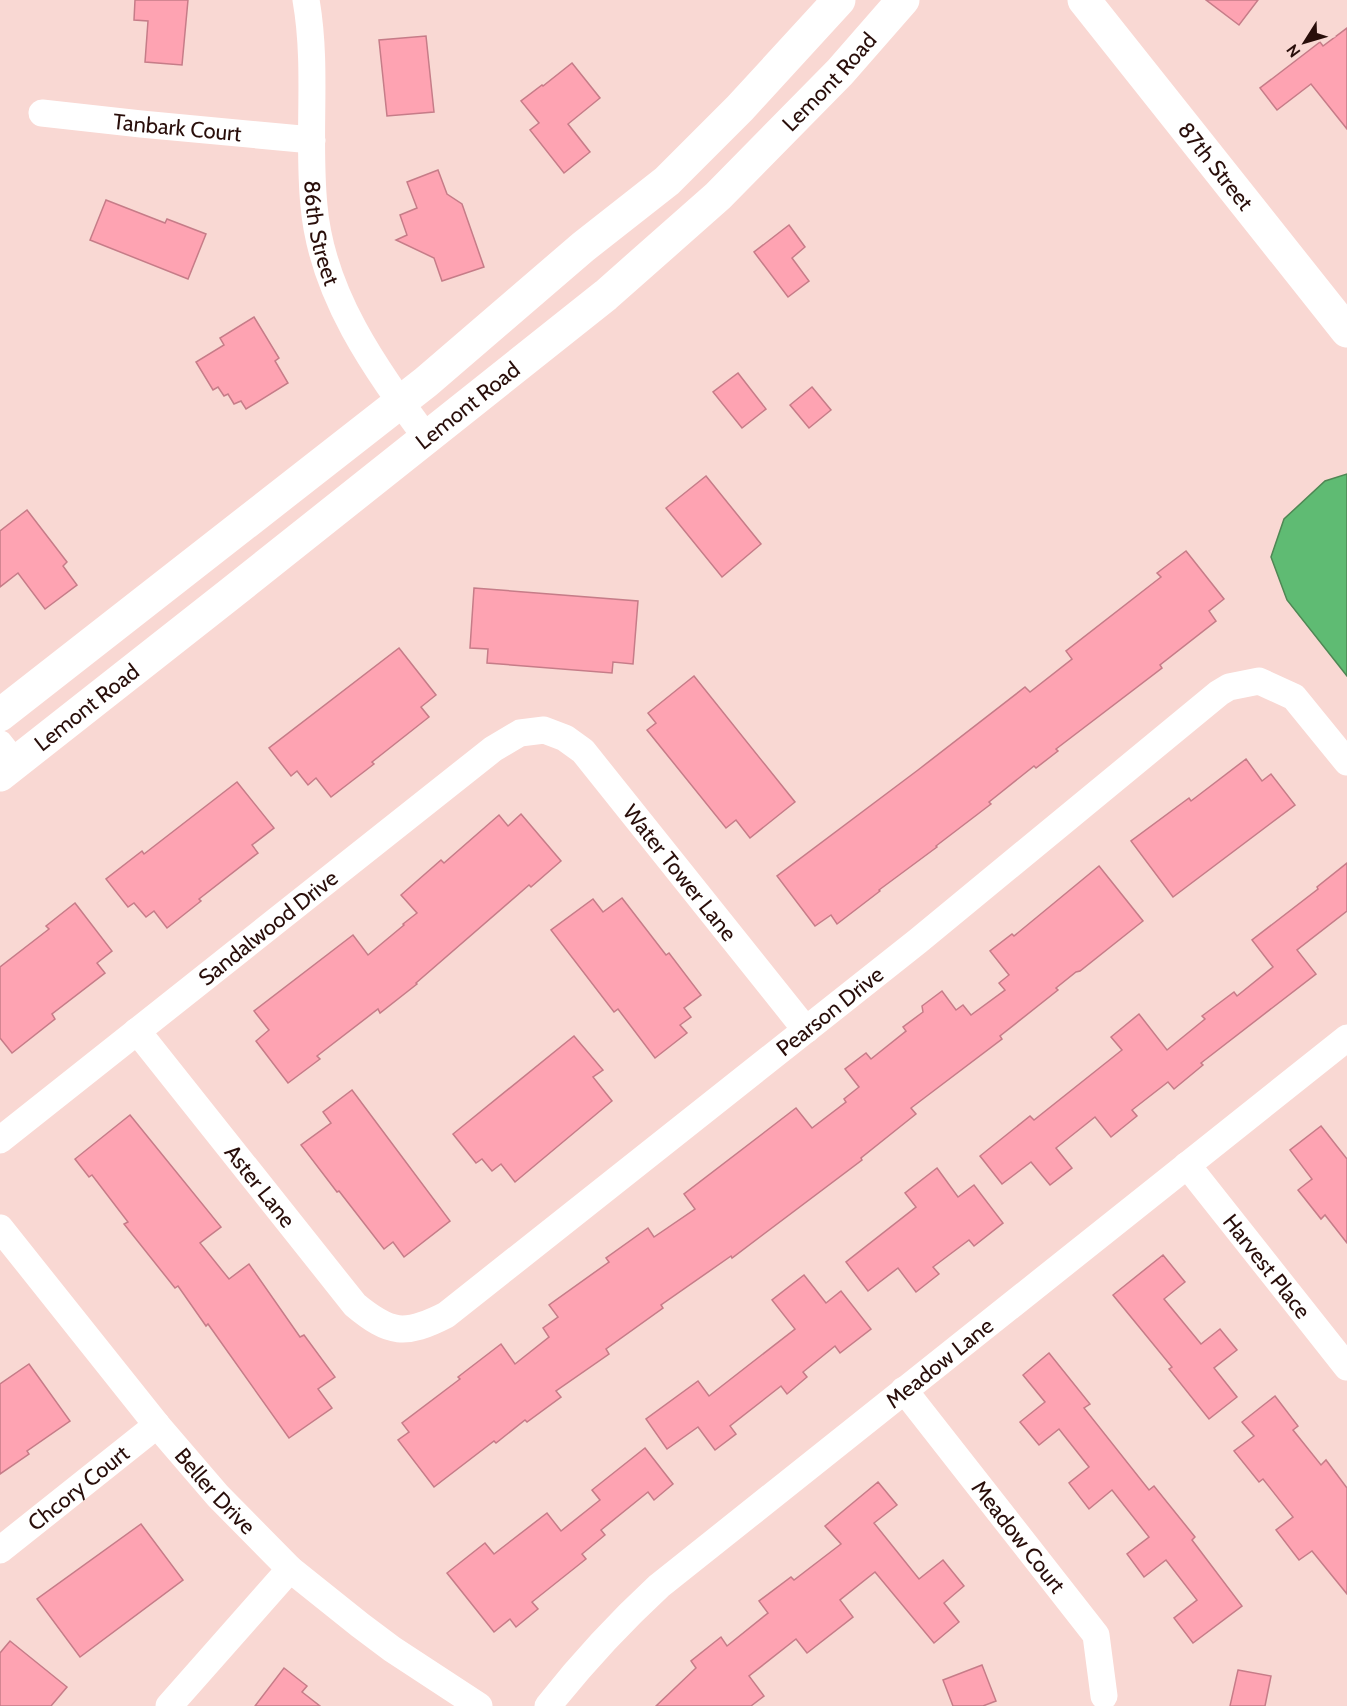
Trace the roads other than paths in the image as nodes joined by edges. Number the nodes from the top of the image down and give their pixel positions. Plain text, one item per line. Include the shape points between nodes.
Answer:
1 (306, 0) edge
2 (839, 0) edge
3 (903, 0) edge
4 (1084, 0) edge
5 (42, 113) dead end
6 (312, 140) junction
7 (1347, 331) edge
8 (400, 402) junction
9 (426, 437) junction
10 (0, 715) edge
11 (544, 730) joint
12 (5, 761) edge
13 (1347, 762) edge
14 (806, 1030) junction
15 (137, 1031) junction
16 (1347, 1038) edge
17 (0, 1140) edge
18 (1187, 1166) junction
19 (0, 1228) edge
20 (394, 1329) joint
21 (1347, 1367) edge
22 (904, 1390) junction
23 (157, 1425) junction
24 (0, 1550) edge
25 (290, 1569) junction
26 (1104, 1696) dead end
27 (170, 1706) edge
28 (479, 1706) edge
29 (548, 1706) edge

1 - 6 street, 86th Street via 312,45
2 - 8 main road, Lemont Road via 668,181 583,247
3 - 9 main road, Lemont Road via 840,72 718,196 606,296
4 - 7 main road, 87th Street
5 - 6 street, Tanbark Court
6 - 8 street, 86th Street via 314,205 325,263 346,316
8 - 9 street, 86th Street
8 - 10 main road, Lemont Road
9 - 12 main road, Lemont Road via 240,587
11 - 14 street, Water Tower Lane via 583,751
11 - 15 street, Sandalwood Drive via 520,733 493,749
13 - 14 street, Pearson Drive via 1294,696 1258,681 1229,687
14 - 20 street, Pearson Drive via 446,1315 414,1329
15 - 17 street, Sandalwood Drive
15 - 20 street, Aster Lane via 355,1305
16 - 18 street, Meadow Lane
18 - 21 street, Harvest Place
18 - 22 street, Meadow Lane
19 - 23 street, Beller Drive
22 - 26 street, Meadow Court via 1096,1635
22 - 29 street, Meadow Lane via 659,1586 584,1662
23 - 24 street, Chcory Court
23 - 25 street, Beller Drive via 218,1496
25 - 27 street
25 - 28 street, Beller Drive via 392,1649

